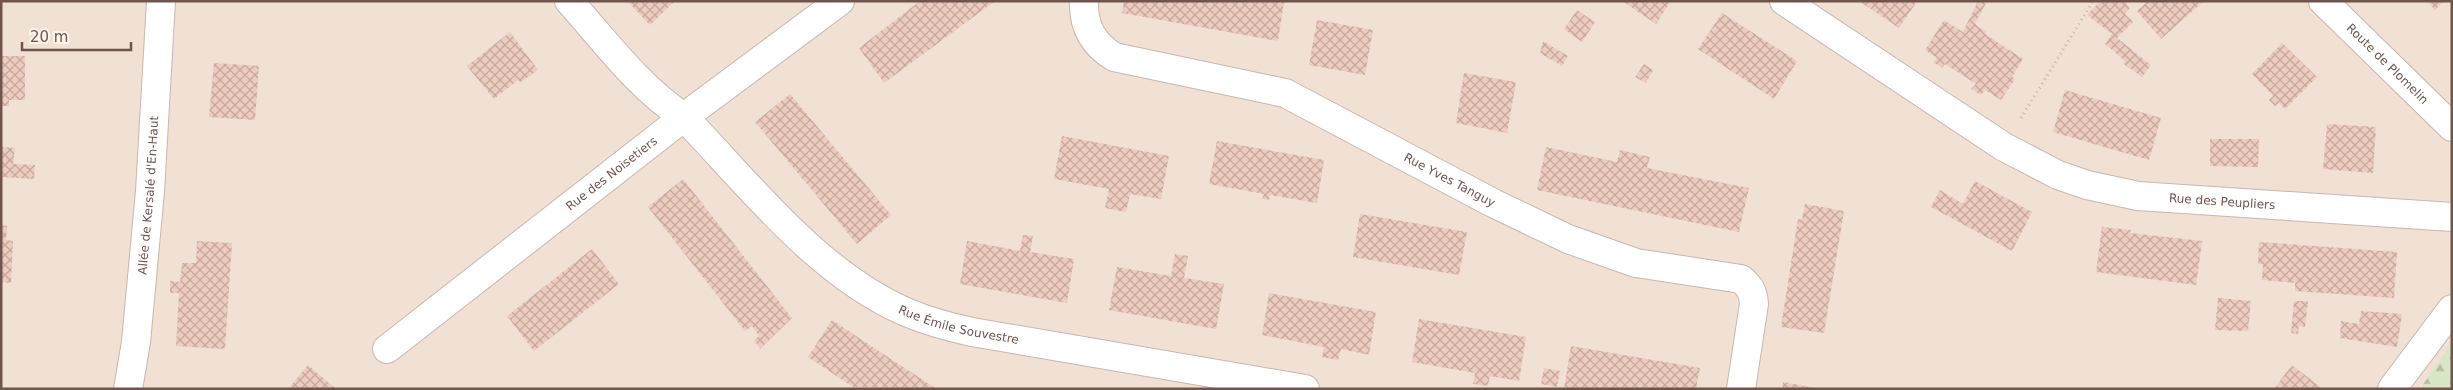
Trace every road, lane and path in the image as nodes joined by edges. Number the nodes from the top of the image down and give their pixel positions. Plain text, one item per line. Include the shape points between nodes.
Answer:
1 (161, 1) edge
2 (569, 1) edge
3 (840, 1) edge
4 (1084, 1) edge
5 (1784, 1) edge
6 (2093, 1) edge
7 (2323, 1) edge
8 (684, 117) junction
9 (2452, 127) edge
10 (2004, 147) junction
11 (2452, 217) edge
12 (2452, 310) edge
13 (387, 349) dead end
14 (128, 389) edge
15 (1305, 389) edge
16 (1740, 389) edge
17 (2392, 389) edge

1 - 14 street, Allée de Kersalé d'En-Haut via 150,190 136,342
2 - 8 street, Rue Émile Souvestre via 649,89
3 - 8 street, Rue des Noisetiers
4 - 16 street, Rue Yves Tanguy via 1090,33 1102,49 1114,57 1285,94 1568,239 1636,263 1741,279 1750,286 1754,304
5 - 10 street, Rue des Peupliers
6 - 10 path
7 - 9 street, Route de Plomelin
8 - 13 street, Rue des Noisetiers
8 - 15 street, Rue Émile Souvestre via 791,230 819,255 878,298 904,312 972,332
10 - 11 street, Rue des Peupliers via 2058,175 2138,196
12 - 17 street

